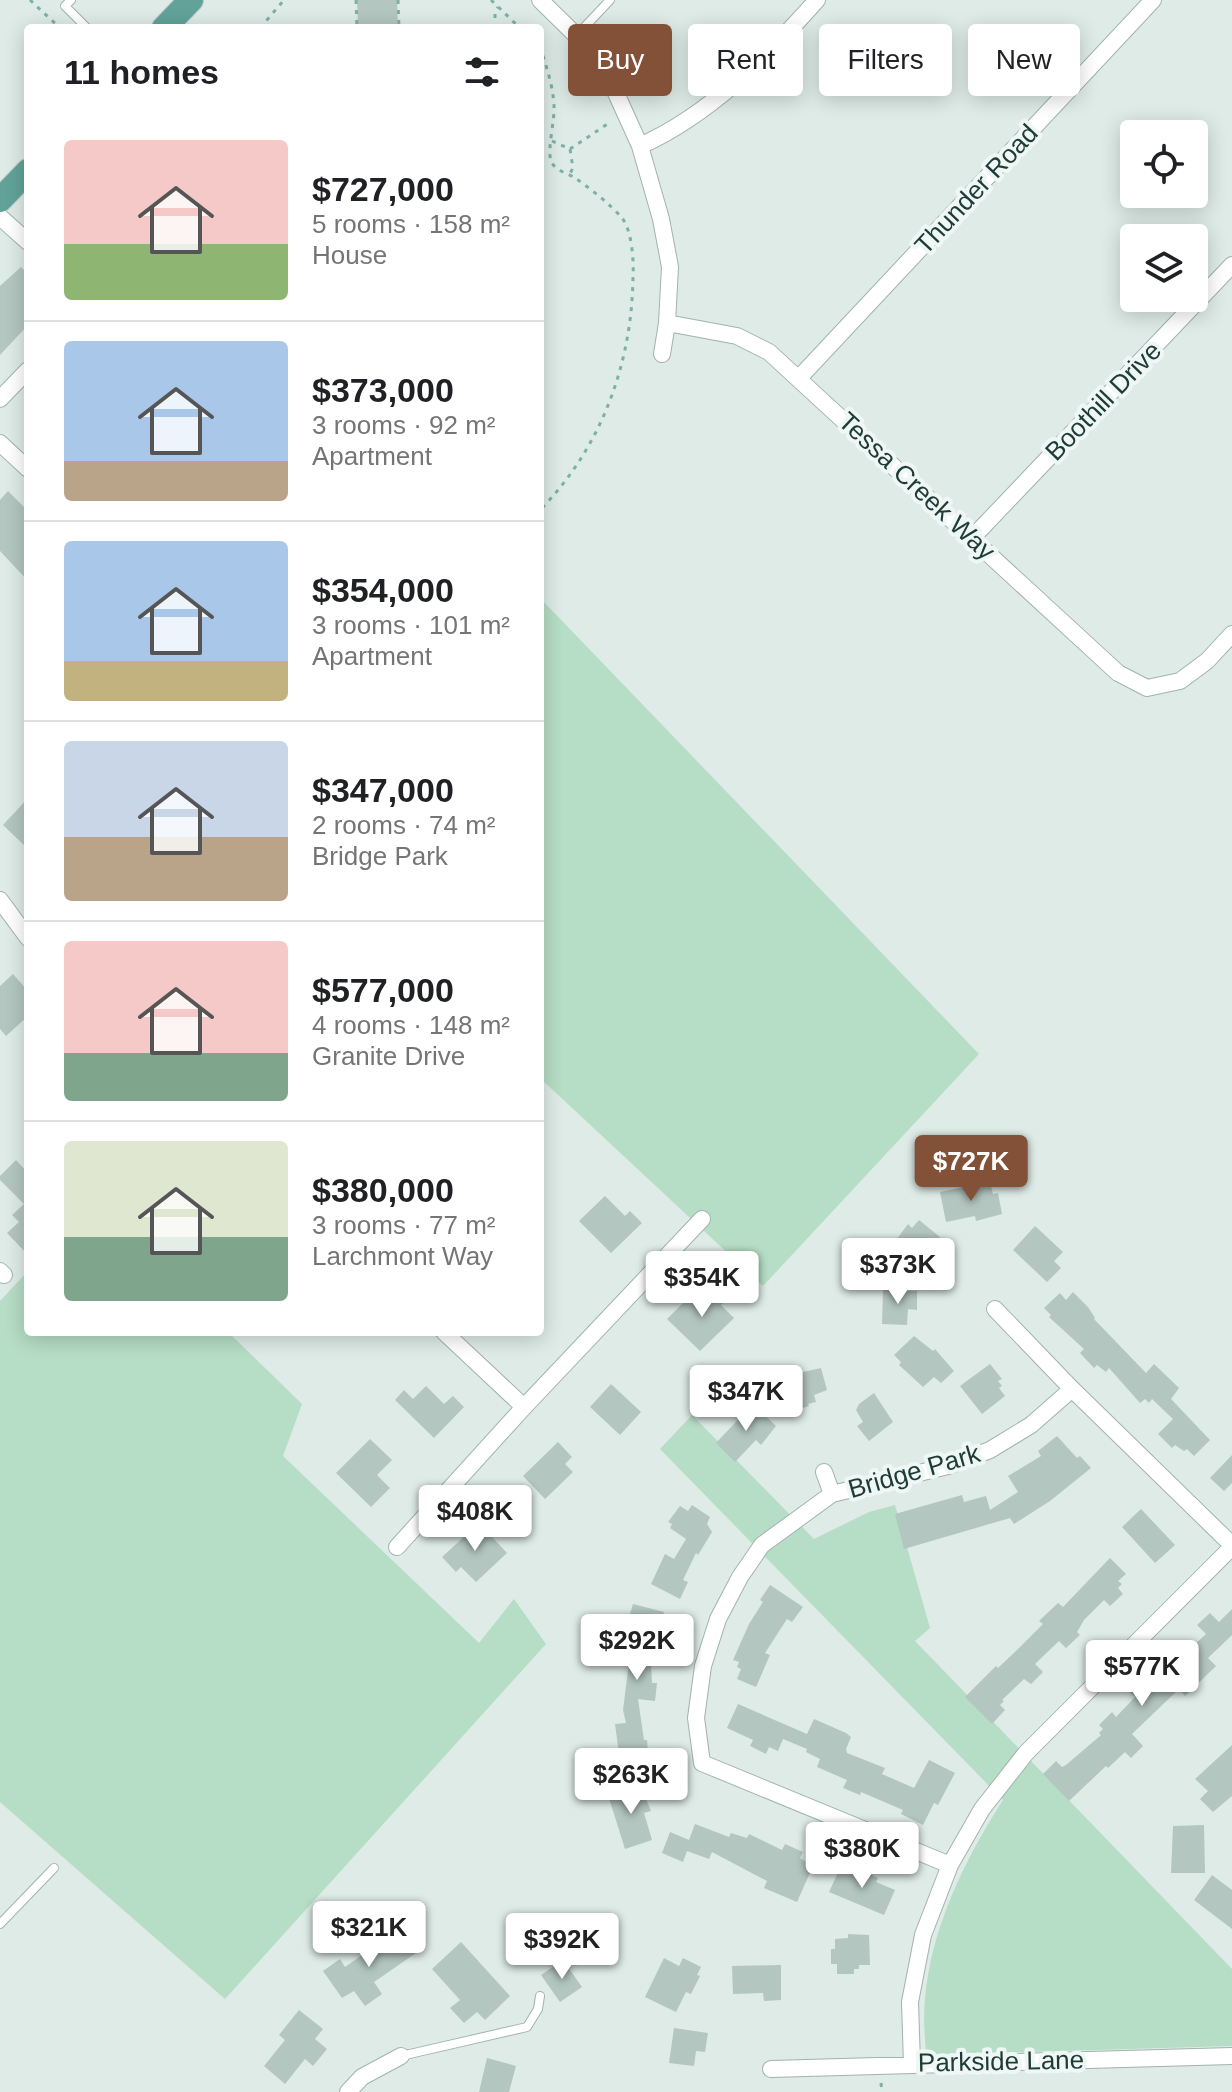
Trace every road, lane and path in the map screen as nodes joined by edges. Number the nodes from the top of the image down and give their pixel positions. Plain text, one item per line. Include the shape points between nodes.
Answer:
1 (30, 0) edge
2 (71, 0) edge
3 (191, 0) edge
4 (284, 0) edge
5 (356, 0) edge
6 (398, 0) edge
7 (491, 0) edge
8 (540, 0) edge
9 (610, 0) edge
10 (817, 0) edge
11 (1153, 0) edge
12 (498, 7) junction
13 (56, 24) edge
14 (83, 24) edge
15 (168, 24) edge
16 (263, 24) edge
17 (357, 24) edge
18 (399, 24) edge
19 (495, 24) edge
20 (516, 24) edge
21 (587, 24) edge
22 (568, 26) edge
23 (544, 60) edge
24 (617, 96) edge
25 (609, 123) dead end
26 (552, 141) junction
27 (640, 146) junction
28 (570, 149) junction
29 (24, 175) edge
30 (569, 175) junction
31 (0, 200) edge
32 (0, 217) edge
33 (24, 238) edge
34 (1232, 265) edge
35 (667, 323) junction
36 (662, 354) dead end
37 (24, 374) edge
38 (799, 378) junction
39 (0, 399) edge
40 (0, 443) edge
41 (24, 465) edge
42 (544, 506) edge
43 (973, 537) junction
44 (1232, 634) edge
45 (0, 900) edge
46 (24, 933) edge
47 (702, 1219) dead end
48 (995, 1309) dead end
49 (448, 1336) edge
50 (1072, 1389) junction
51 (524, 1407) junction
52 (824, 1472) dead end
53 (832, 1494) junction
54 (1232, 1546) edge
55 (397, 1547) dead end
56 (950, 1865) junction
57 (54, 1868) dead end
58 (0, 1924) edge
59 (540, 1996) dead end
60 (401, 2056) joint
61 (1232, 2056) edge
62 (912, 2064) junction
63 (771, 2069) dead end
64 (348, 2092) edge

1 - 13 path
2 - 14 lane via 65,6
3 - 15 main road
4 - 16 path
5 - 17 path
6 - 18 path
7 - 12 path
8 - 22 street
9 - 21 lane
10 - 27 street via 730,89
11 - 38 street, Thunder Road
12 - 19 path
12 - 20 path
23 - 26 path via 554,108
24 - 27 street
25 - 28 path
26 - 28 path
26 - 30 path via 551,160
27 - 35 street via 670,267
28 - 30 path
29 - 31 main road
30 - 42 path via 624,220 634,258 633,298 625,356 603,417 564,485
32 - 33 street
34 - 43 street, Boothill Drive
35 - 36 street
35 - 38 street, Tessa Creek Way via 737,336 769,352
37 - 39 street
38 - 43 street, Tessa Creek Way
40 - 41 street
43 - 44 street, Tessa Creek Way via 1118,673 1147,688 1180,681
45 - 46 street
47 - 51 street
48 - 50 street
49 - 51 street
50 - 53 street, Bridge Park via 1031,1425 990,1450 948,1466
50 - 54 street
51 - 55 street
52 - 53 street, Bridge Park
53 - 56 street, Bridge Park via 762,1545 718,1619 703,1666 696,1718 702,1763
54 - 56 street via 1026,1753 982,1809
56 - 62 street via 923,1935 910,2002
57 - 58 lane
59 - 60 lane via 527,2027
60 - 64 street via 362,2077
61 - 62 street, Parkside Lane
62 - 63 street, Parkside Lane

